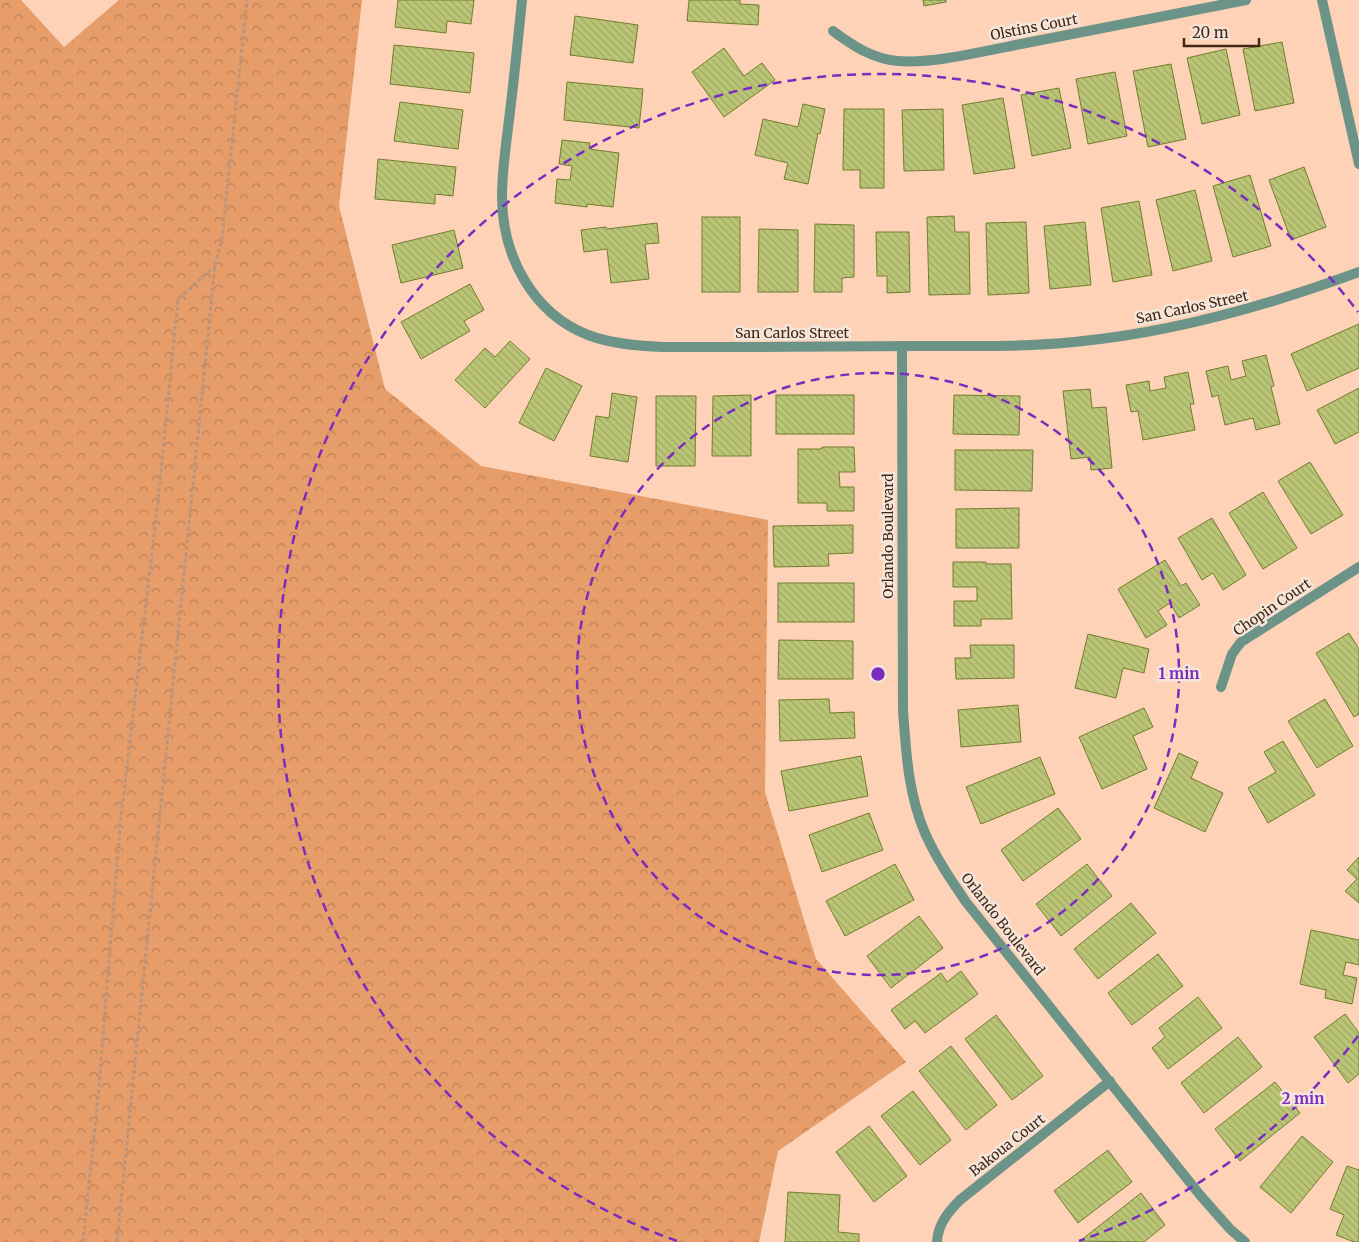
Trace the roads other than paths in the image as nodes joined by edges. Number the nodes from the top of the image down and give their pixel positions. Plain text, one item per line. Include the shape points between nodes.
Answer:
1 (522, 0) edge
2 (1246, 0) edge
3 (1322, 0) edge
4 (833, 31) dead end
5 (1359, 164) edge
6 (1359, 272) edge
7 (902, 346) junction
8 (1359, 568) edge
9 (1222, 687) dead end
10 (1110, 1081) junction
11 (937, 1242) edge
12 (1245, 1242) edge

1 - 7 street, San Carlos Street via 502,196 505,224 519,273 547,309 588,335 634,346
2 - 4 street, Olstins Court via 924,61 897,61 874,56 854,47
3 - 5 street
6 - 7 street, San Carlos Street via 1302,294 1226,316 1110,338 1039,345
7 - 10 street, Orlando Boulevard via 903,710 910,785 925,834 966,902
8 - 9 street, Chopin Court via 1241,642 1232,654
10 - 11 street, Bakoua Court via 960,1200 940,1226
10 - 12 street, Orlando Boulevard via 1200,1196

